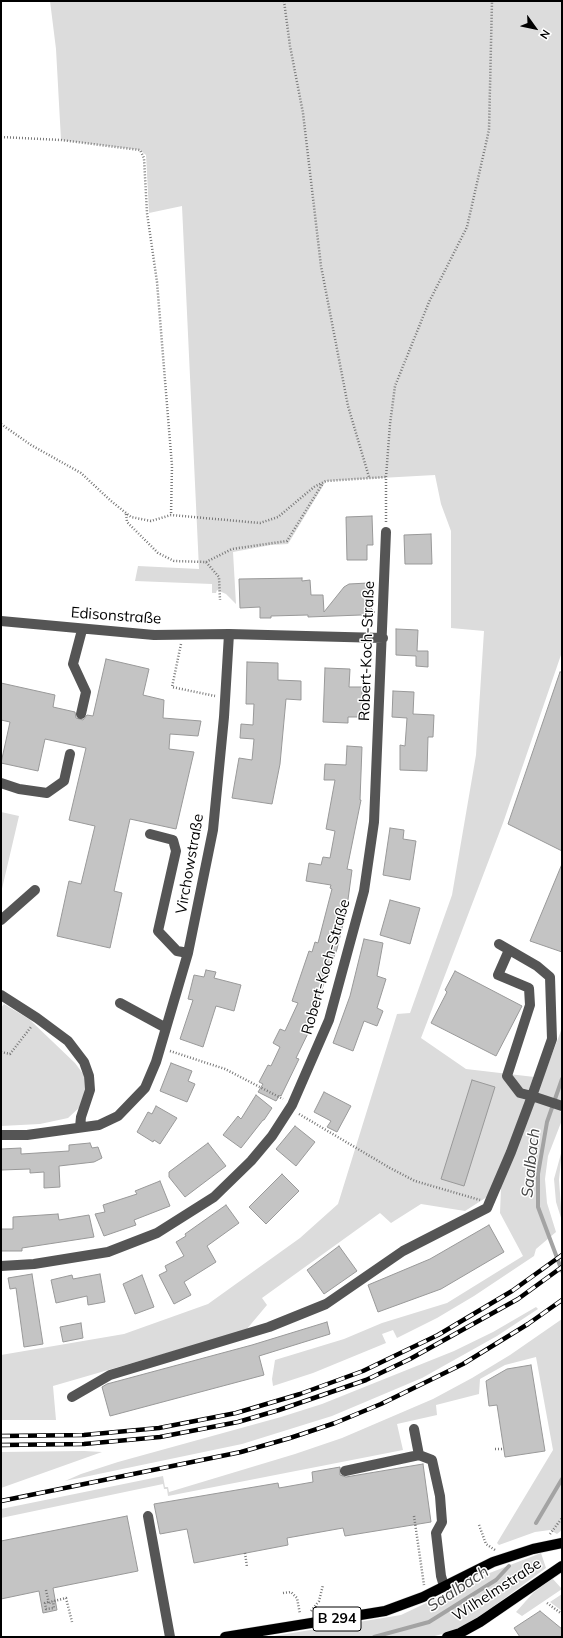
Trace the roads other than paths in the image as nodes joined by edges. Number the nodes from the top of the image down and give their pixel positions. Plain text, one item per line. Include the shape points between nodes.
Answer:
1 (386, 532) road end
2 (1, 621) edge
3 (82, 630) junction
4 (229, 634) junction
5 (383, 638) junction
6 (81, 714) dead end
7 (70, 754) dead end
8 (1, 783) edge
9 (150, 834) dead end
10 (35, 890) dead end
11 (1, 920) edge
12 (499, 944) dead end
13 (510, 950) junction
14 (188, 953) junction
15 (1, 995) edge
16 (120, 1003) dead end
17 (166, 1028) junction
18 (536, 1097) junction
19 (562, 1106) edge
20 (80, 1127) junction
21 (1, 1135) edge
22 (1, 1266) edge
23 (72, 1397) dead end
24 (414, 1429) dead end
25 (418, 1455) junction
26 (345, 1471) dead end
27 (148, 1516) dead end
28 (562, 1543) edge
29 (562, 1566) edge
30 (444, 1586) junction
31 (170, 1637) edge
32 (225, 1637) edge
33 (448, 1637) edge

1 - 5 street, Robert-Koch-Straße
2 - 3 street, Edisonstraße
3 - 4 street, Edisonstraße via 182,635
3 - 6 street via 73,664 86,692
4 - 5 street
4 - 14 street, Virchowstraße via 213,830
5 - 22 street, Robert-Koch-Straße via 374,822 364,891 329,1020 290,1109 251,1161 214,1197 157,1233 108,1252 34,1264
7 - 8 street via 64,781 47,793 19,789
9 - 14 street via 172,840 176,851 158,931 177,951
10 - 11 street
12 - 13 street
13 - 18 street via 550,977 552,1039
13 - 18 street via 498,974 529,988 530,1005 507,1076 520,1093
14 - 17 street, Virchowstraße
15 - 20 street via 68,1041 84,1062 90,1090
16 - 17 street
17 - 20 street, Virchowstraße via 145,1088 118,1116 99,1125
18 - 19 street
18 - 23 street via 487,1208 403,1251 326,1304 269,1327 110,1376
20 - 21 street, Virchowstraße via 27,1135
24 - 25 street
25 - 26 street
25 - 30 street via 432,1460 440,1496 442,1522 436,1533
27 - 31 street
28 - 30 main road, Wilhelmstraße / B 294 via 493,1562
29 - 33 main road, Wilhelmstraße via 480,1622
30 - 32 main road, Wilhelmstraße / B 294 via 404,1606 385,1611

